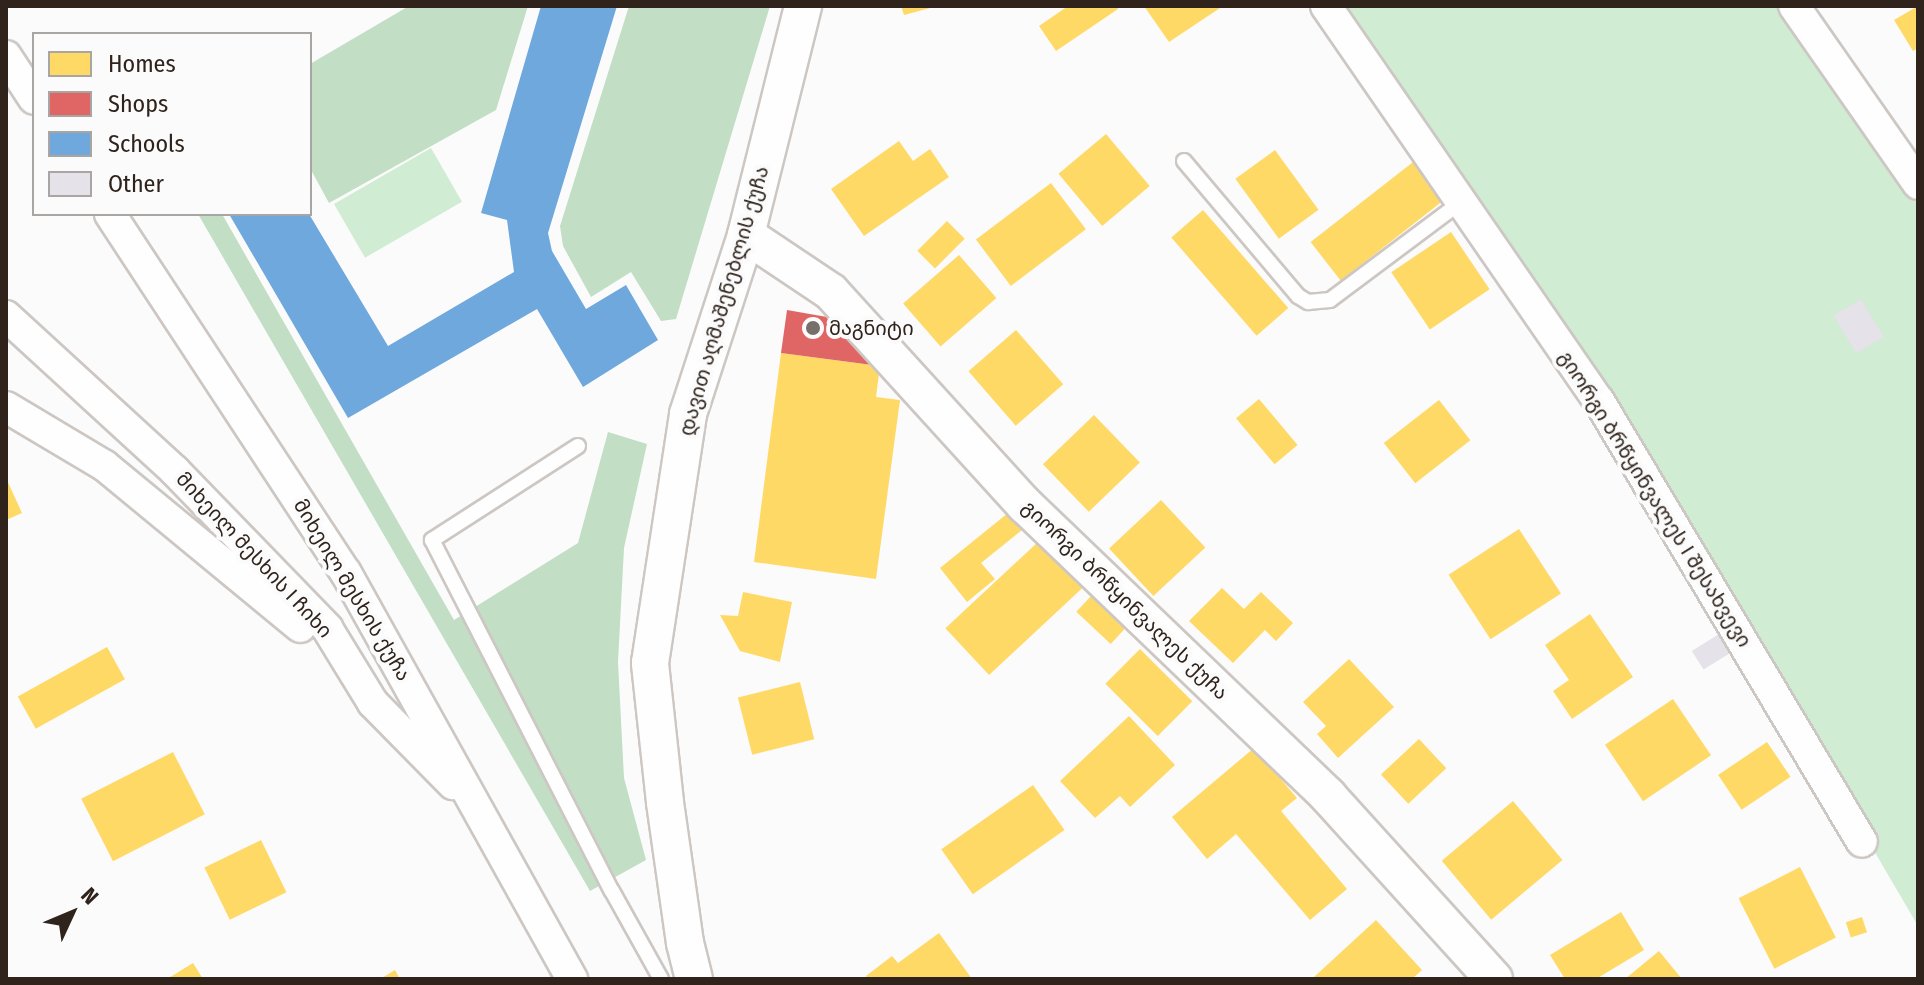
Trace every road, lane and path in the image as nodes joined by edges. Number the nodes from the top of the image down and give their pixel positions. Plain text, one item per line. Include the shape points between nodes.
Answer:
1 (803, 6) edge
2 (1326, 6) edge
3 (1794, 6) edge
4 (6, 56) edge
5 (32, 96) edge
6 (1184, 161) dead end
7 (1918, 184) edge
8 (1461, 202) junction
9 (111, 216) edge
10 (746, 235) junction
11 (6, 316) edge
12 (6, 407) edge
13 (578, 446) dead end
14 (373, 703) junction
15 (481, 812) junction
16 (1862, 842) dead end
17 (572, 979) edge
18 (661, 979) edge
19 (694, 979) edge
20 (1494, 979) edge

1 - 10 street, დავით აღმაშენებლის ქუჩა
2 - 8 street, გიორგი ბრწყინვალეს I შესახვევი
3 - 7 street
4 - 5 street
6 - 8 lane via 1308,302 1330,300
8 - 16 street, გიორგი ბრწყინვალეს I შესახვევი via 1599,401
9 - 15 street, მიხეილ მესხის ქუჩა via 346,573
10 - 19 street, დავით აღმაშენებლის ქუჩა via 688,414 650,663 669,833
10 - 20 street, გიორგი ბრწყინვალეს ქუჩა via 831,292 1025,505 1328,796
11 - 14 street, მიხეილ მესხის I ჩიხი via 175,471 327,628
12 - 14 street via 105,466 283,609
13 - 18 lane via 432,540
14 - 15 street, მიხეილ მესხის I ჩიხი
15 - 17 street, მიხეილ მესხის ქუჩა

